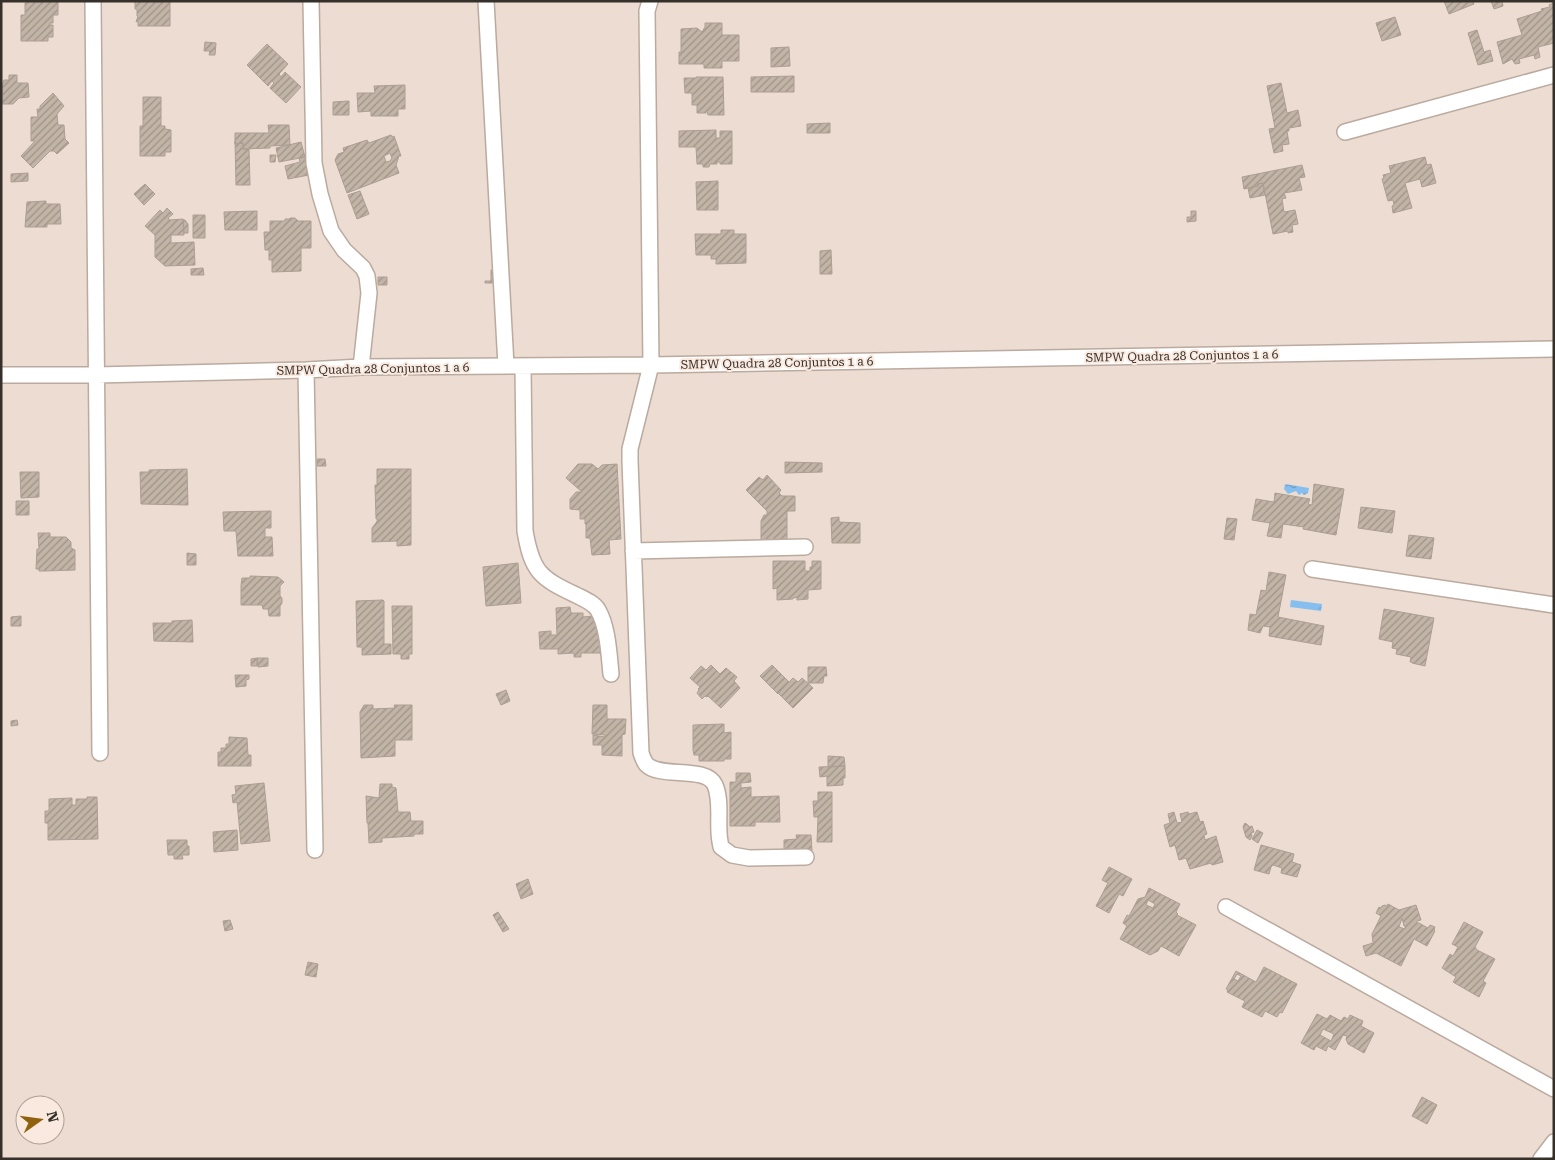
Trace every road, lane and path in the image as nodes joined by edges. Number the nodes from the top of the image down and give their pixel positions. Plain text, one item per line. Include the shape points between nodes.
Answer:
1 (93, 1) edge
2 (311, 1) edge
3 (486, 1) edge
4 (650, 1) edge
5 (1554, 76) edge
6 (1345, 132) dead end
7 (1554, 349) edge
8 (651, 365) junction
9 (506, 366) junction
10 (361, 367) junction
11 (523, 367) junction
12 (306, 370) junction
13 (1, 375) edge
14 (96, 375) junction
15 (805, 547) dead end
16 (633, 551) junction
17 (1312, 569) dead end
18 (1554, 605) edge
19 (611, 674) dead end
20 (100, 753) dead end
21 (315, 850) dead end
22 (806, 857) dead end
23 (1226, 907) dead end
24 (1554, 1088) edge
25 (1554, 1142) edge
26 (1554, 1148) edge
27 (1541, 1159) edge
28 (1550, 1159) edge

1 - 14 street
2 - 10 street via 314,163 332,231 367,276 369,293
3 - 9 street
4 - 8 street via 647,11
5 - 6 street
7 - 8 street, SMPW Quadra 28 Conjuntos 1 a 6
8 - 11 street, SMPW Quadra 28 Conjuntos 1 a 6
8 - 16 street via 630,450
9 - 10 street, SMPW Quadra 28 Conjuntos 1 a 6
9 - 11 street, SMPW Quadra 28 Conjuntos 1 a 6
10 - 12 street, SMPW Quadra 28 Conjuntos 1 a 6
11 - 19 street via 528,552 541,574 554,585 597,608 603,620
12 - 14 street, SMPW Quadra 28 Conjuntos 1 a 6
12 - 21 street
13 - 14 street, SMPW Quadra 28 Conjuntos 1 a 6
14 - 20 street
15 - 16 street
16 - 22 street via 641,753 647,765 658,770 693,774 713,782 721,847 732,855 749,858
17 - 18 street
23 - 24 street
25 - 27 street
26 - 28 street

